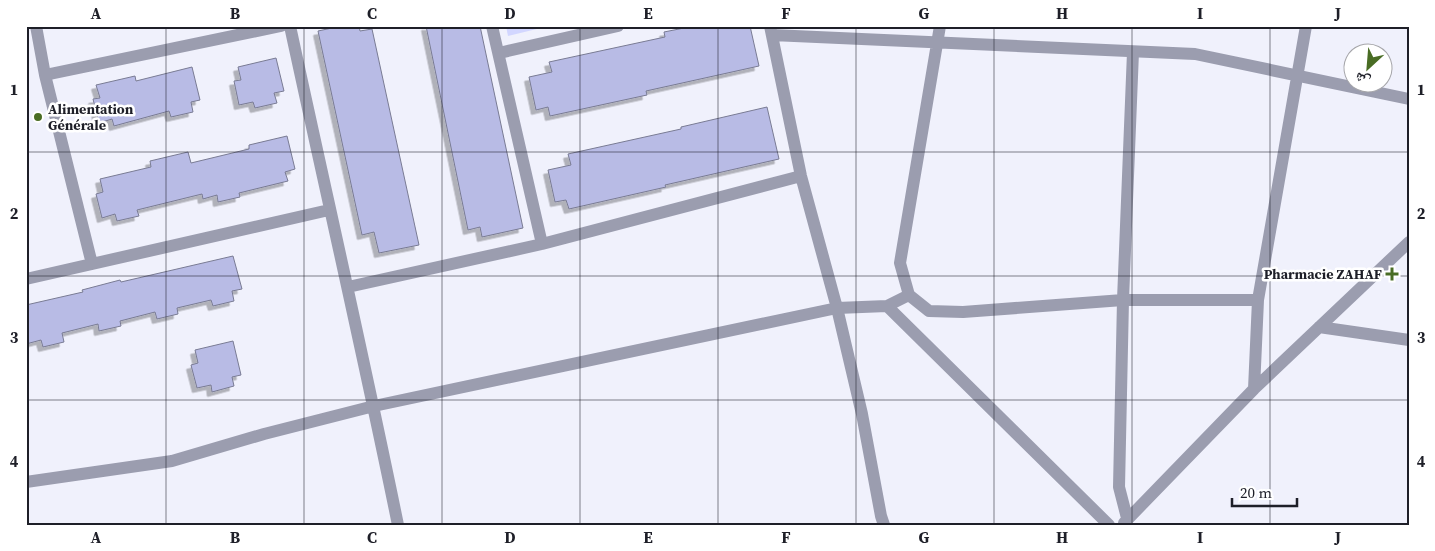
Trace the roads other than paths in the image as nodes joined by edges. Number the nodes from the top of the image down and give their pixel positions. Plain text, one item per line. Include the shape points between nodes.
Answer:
1 (36, 26) edge
2 (282, 26) edge
3 (290, 26) edge
4 (492, 26) edge
5 (618, 26) edge
6 (940, 26) edge
7 (1306, 26) edge
8 (576, 31) edge
9 (771, 31) edge
10 (937, 42) junction
11 (1133, 52) junction
12 (498, 53) junction
13 (1297, 74) junction
14 (45, 75) junction
15 (1409, 98) edge
16 (801, 176) junction
17 (329, 210) junction
18 (1409, 242) edge
19 (542, 244) junction
20 (92, 264) junction
21 (26, 279) edge
22 (348, 287) junction
23 (909, 295) junction
24 (1123, 300) junction
25 (1258, 300) junction
26 (887, 306) junction
27 (837, 308) junction
28 (1319, 327) junction
29 (1409, 340) edge
30 (1254, 389) junction
31 (374, 406) junction
32 (26, 482) edge
33 (881, 522) edge
34 (1124, 522) edge
35 (398, 525) edge
36 (1109, 525) edge

1 - 14 street
2 - 14 street
3 - 17 street
4 - 12 street
5 - 8 street
6 - 10 street
7 - 13 street
8 - 12 street
9 - 10 street
9 - 16 street
10 - 11 street
10 - 23 street via 900,263
11 - 13 street via 1195,54
11 - 24 street
12 - 19 street
13 - 15 street
13 - 25 street
14 - 20 street
16 - 19 street
16 - 27 street
17 - 20 street
17 - 22 street
18 - 28 street
19 - 22 street
20 - 21 street
22 - 31 street
23 - 24 street via 929,311 963,312
23 - 26 street
24 - 25 street
24 - 34 street via 1119,487
25 - 30 street
26 - 27 street
26 - 36 street
27 - 31 street
27 - 33 street via 862,414
28 - 29 street
28 - 30 street
30 - 34 street
31 - 32 street via 172,462
31 - 35 street

